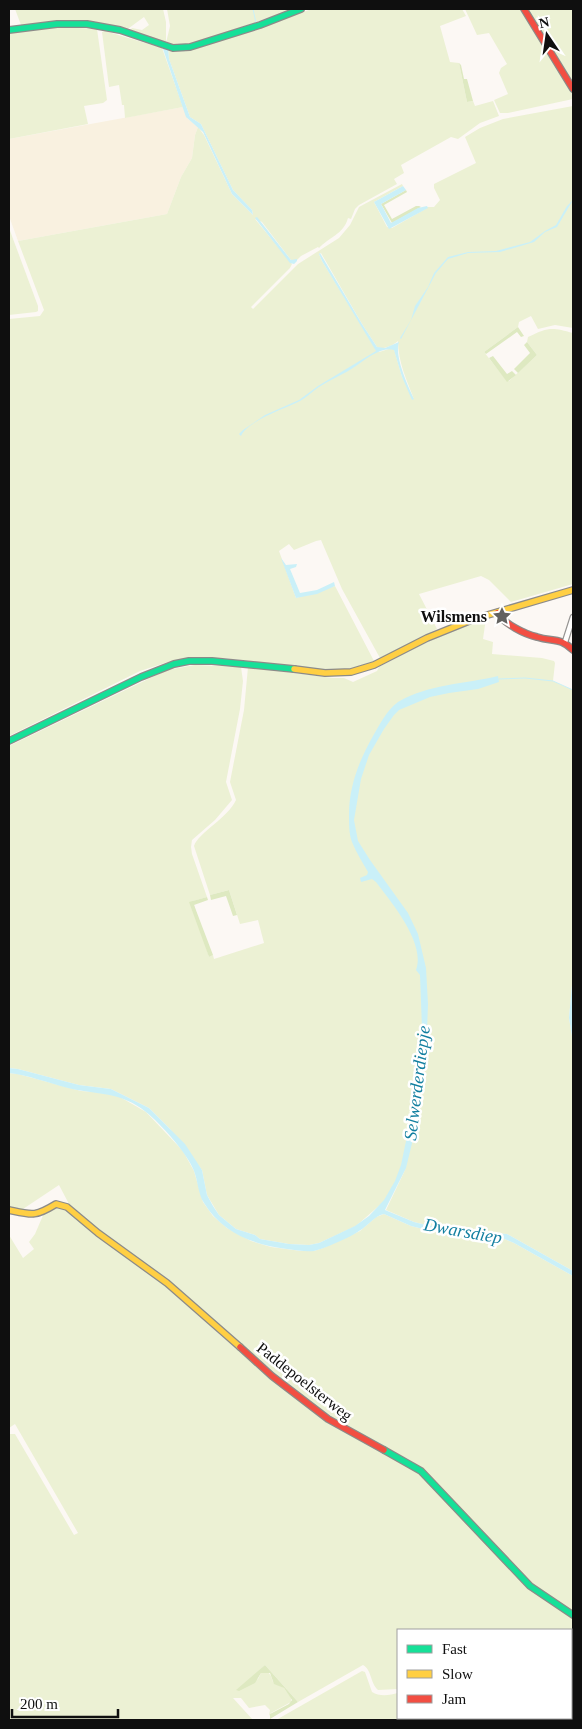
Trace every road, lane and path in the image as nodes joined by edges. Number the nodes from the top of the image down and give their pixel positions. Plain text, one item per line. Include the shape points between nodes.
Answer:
1 (301, 9) edge
2 (524, 9) edge
3 (9, 30) edge
4 (573, 89) edge
5 (573, 591) edge
6 (497, 613) junction
7 (573, 617) edge
8 (565, 642) junction
9 (573, 650) edge
10 (9, 741) edge
11 (9, 1210) edge
12 (573, 1615) edge

1 - 3 street via 182,48 86,24 40,25
2 - 4 street
5 - 6 street
6 - 8 street via 502,620 532,636
6 - 10 street via 466,622 374,665 346,673 212,661 174,664
7 - 8 street
8 - 9 street
11 - 12 street, Paddepoelsterweg via 32,1215 56,1204 67,1207 168,1283 293,1393 338,1425 421,1471 530,1586

